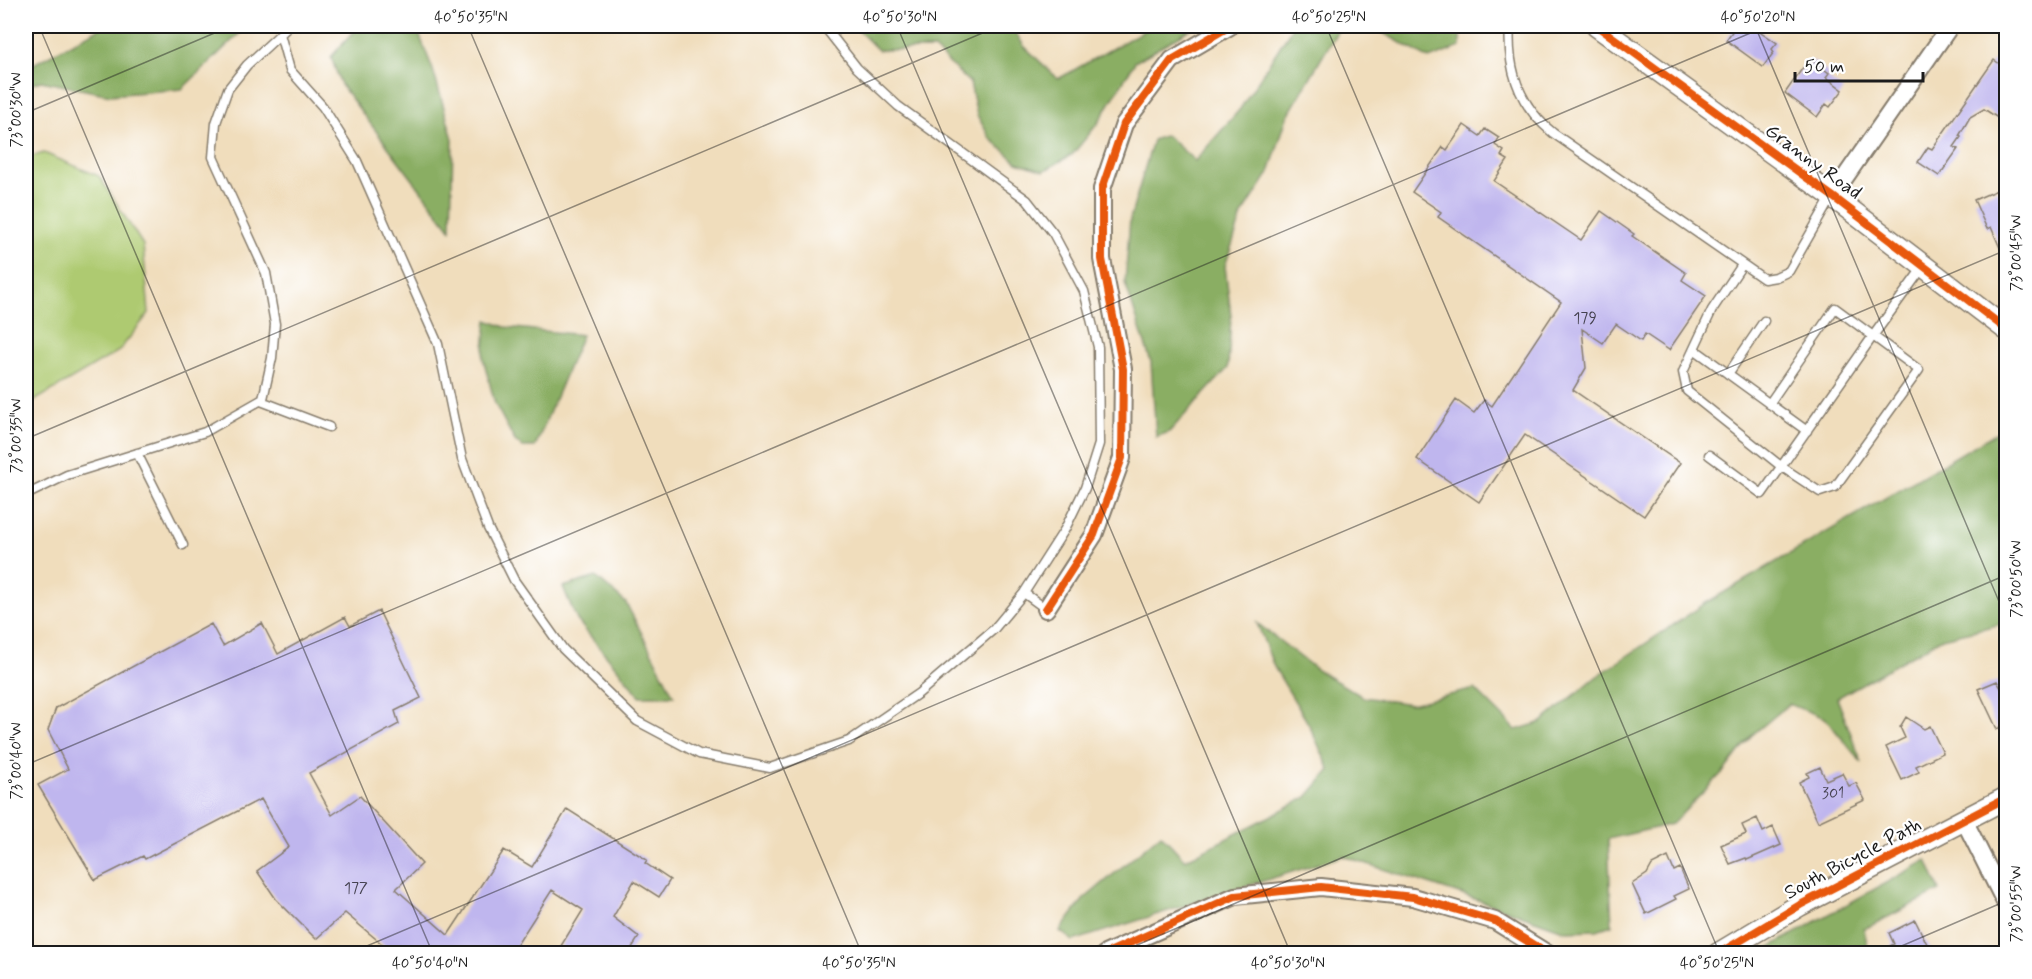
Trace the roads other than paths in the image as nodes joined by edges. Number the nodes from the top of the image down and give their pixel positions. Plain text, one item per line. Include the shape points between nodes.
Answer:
1 (289, 26) edge
2 (824, 26) edge
3 (1230, 26) edge
4 (1510, 26) edge
5 (1597, 26) edge
6 (1950, 26) edge
7 (280, 34) junction
8 (1832, 196) junction
9 (1742, 265) junction
10 (1923, 266) junction
11 (1764, 321) dead end
12 (2007, 329) edge
13 (1873, 336) junction
14 (1694, 349) junction
15 (1728, 374) junction
16 (261, 401) junction
17 (1769, 404) junction
18 (328, 427) dead end
19 (1807, 431) junction
20 (137, 453) junction
21 (1709, 455) dead end
22 (1782, 466) junction
23 (26, 495) edge
24 (183, 545) dead end
25 (1024, 593) junction
26 (1046, 609) joint
27 (2007, 798) edge
28 (1964, 820) junction
29 (2007, 904) edge
30 (1106, 954) edge
31 (1548, 954) edge
32 (1718, 954) edge

1 - 7 lane
2 - 25 lane via 857,68 898,106 1027,200 1053,233 1084,291 1098,347 1099,444 1085,488 1065,529
3 - 26 street via 1172,60 1124,124 1101,189 1102,259 1123,369 1122,458 1094,535
4 - 9 lane via 1515,81 1532,114 1553,133
5 - 8 street, Granny Road
6 - 8 street
7 - 16 lane via 228,89 216,123 213,158 267,273 275,324 272,358
7 - 25 lane via 290,70 323,107 357,161 438,344 462,459 513,580 563,649 637,721 699,754 770,768 849,741 919,693 994,629
8 - 9 lane via 1789,271 1764,279
8 - 10 street, Granny Road
9 - 14 lane via 1712,310
10 - 12 street, Granny Road
10 - 13 lane
11 - 15 lane
13 - 17 lane via 1835,308
13 - 19 lane
13 - 22 lane via 1919,370 1835,487 1820,492
14 - 15 lane
14 - 22 lane via 1683,372 1687,391
15 - 17 lane
16 - 18 lane
16 - 20 lane via 205,432
17 - 19 lane
19 - 22 lane
20 - 23 lane via 67,475
20 - 24 lane
21 - 22 lane via 1762,494
25 - 26 lane
27 - 28 street, South Bicycle Path
28 - 29 street
28 - 32 street, South Bicycle Path via 1800,905
30 - 31 street via 1235,896 1321,887 1413,897 1495,921

